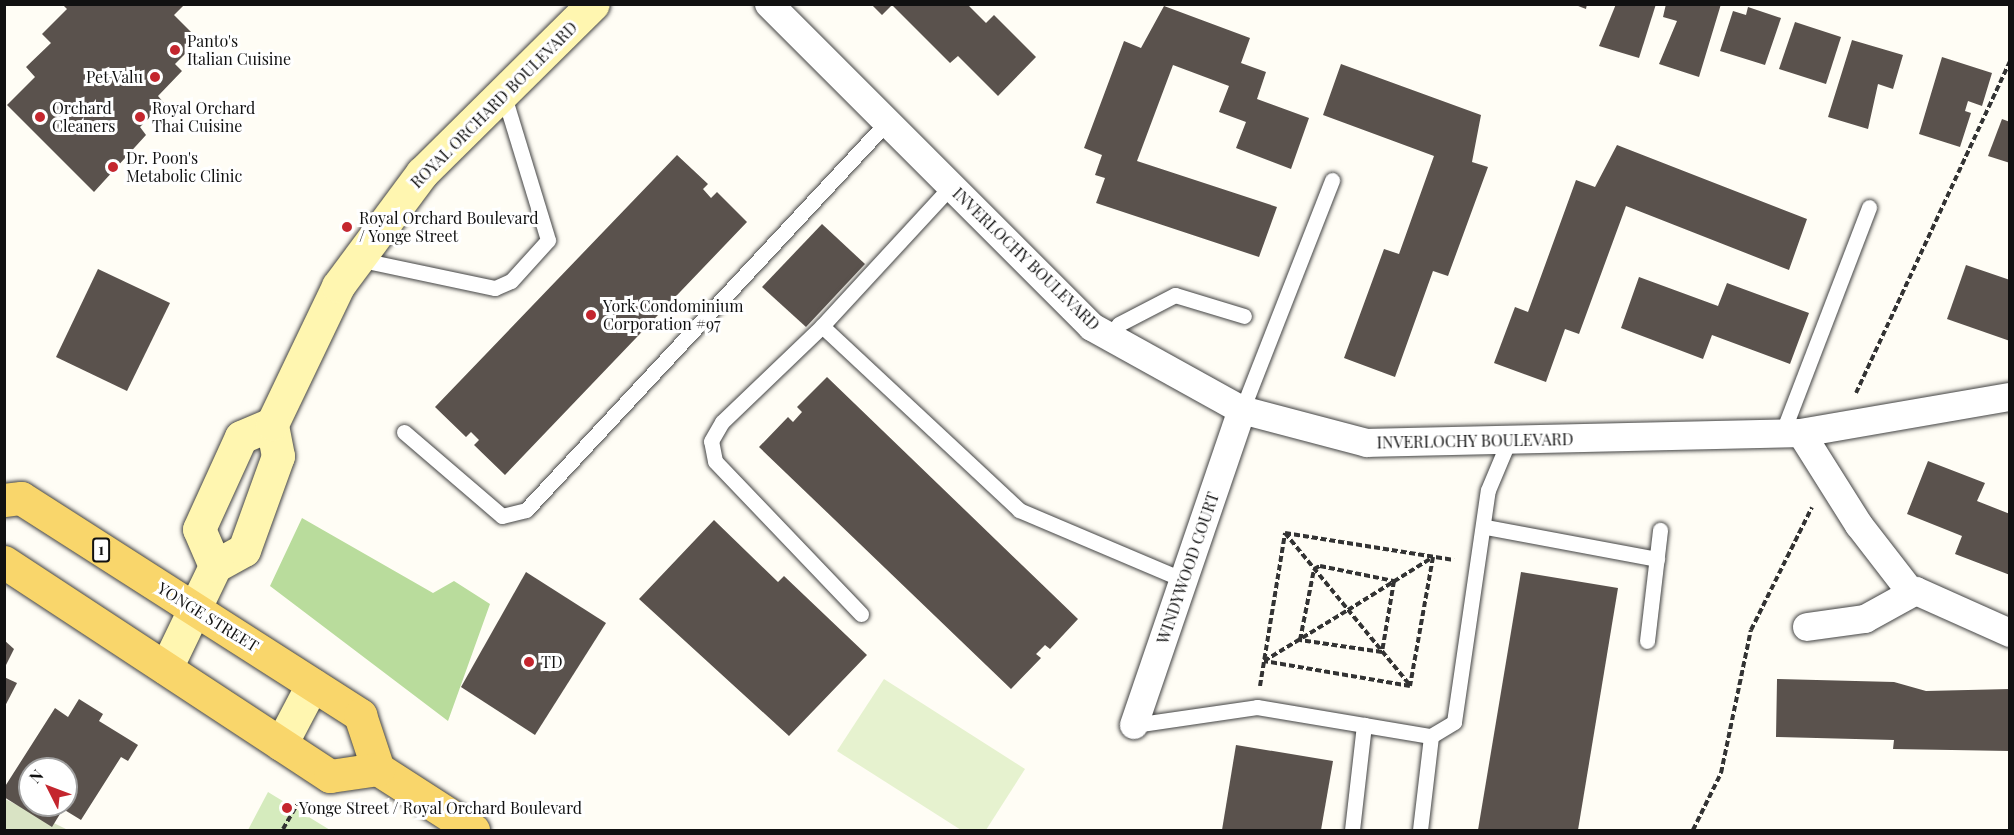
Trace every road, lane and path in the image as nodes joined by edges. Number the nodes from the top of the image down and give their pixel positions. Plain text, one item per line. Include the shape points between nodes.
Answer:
1 (593, 4) edge
2 (769, 4) edge
3 (2010, 61) edge
4 (503, 93) junction
5 (887, 122) junction
6 (1332, 180) dead end
7 (951, 186) junction
8 (1869, 207) dead end
9 (357, 259) junction
10 (1244, 316) dead end
11 (822, 326) junction
12 (1108, 336) junction
13 (2010, 397) edge
14 (1242, 410) junction
15 (272, 424) junction
16 (1841, 426) junction
17 (404, 432) dead end
18 (1792, 434) junction
19 (1509, 440) junction
20 (1828, 476) junction
21 (4, 500) edge
22 (1486, 527) junction
23 (1660, 530) dead end
24 (1285, 533) junction
25 (1432, 557) junction
26 (1657, 559) junction
27 (4, 562) edge
28 (1476, 564) junction
29 (215, 566) junction
30 (1314, 569) junction
31 (1184, 580) junction
32 (1394, 581) junction
33 (1910, 591) junction
34 (196, 610) junction
35 (1348, 610) junction
36 (861, 614) dead end
37 (1807, 627) dead end
38 (2010, 633) edge
39 (1300, 640) junction
40 (1647, 641) dead end
41 (1383, 652) junction
42 (1264, 661) junction
43 (166, 668) junction
44 (312, 685) junction
45 (1410, 686) junction
46 (1257, 707) junction
47 (1134, 725) joint
48 (1364, 725) junction
49 (1431, 736) junction
50 (281, 744) junction
51 (378, 769) junction
52 (297, 805) dead end
53 (283, 829) edge
54 (473, 831) edge
55 (1352, 831) edge
56 (1420, 831) edge
57 (1693, 831) edge

1 - 4 street, ROYAL ORCHARD BOULEVARD
2 - 5 street, INVERLOCHY BOULEVARD
3 - 16 path
4 - 9 street, ROYAL ORCHARD BOULEVARD via 422,173
4 - 9 lane via 548,240 511,281 495,288
5 - 7 street, INVERLOCHY BOULEVARD
5 - 17 lane via 526,510 502,516
6 - 14 lane
7 - 11 lane
7 - 12 street, INVERLOCHY BOULEVARD via 1092,327
8 - 18 lane
9 - 15 street, ROYAL ORCHARD BOULEVARD via 309,342
10 - 12 lane via 1174,295 1119,324
11 - 31 lane via 1019,510
11 - 36 lane via 722,422 711,441 715,461
12 - 14 street, INVERLOCHY BOULEVARD
13 - 16 street, INVERLOCHY BOULEVARD
14 - 19 street, INVERLOCHY BOULEVARD via 1366,443
14 - 31 street, WINDYWOOD COURT
15 - 29 street via 278,456 244,550
15 - 29 street via 241,437 199,529
16 - 18 street, INVERLOCHY BOULEVARD
18 - 19 street, INVERLOCHY BOULEVARD
18 - 20 street
19 - 22 lane via 1488,490
20 - 33 street
20 - 57 path via 1751,630 1721,773
21 - 34 main road, YONGE STREET / 1 via 21,498
22 - 26 lane
22 - 28 lane
23 - 26 lane
24 - 25 path
24 - 30 path
24 - 42 path
25 - 28 path
25 - 32 path
25 - 45 path
26 - 40 lane
27 - 43 main road
28 - 49 lane via 1454,722
29 - 34 street
30 - 32 path
30 - 35 path
30 - 39 path
31 - 47 street, WINDYWOOD COURT
32 - 35 path
32 - 41 path
33 - 37 street via 1865,619
33 - 38 street
34 - 43 street
34 - 44 main road, YONGE STREET / 1
35 - 39 path
35 - 41 path
39 - 41 path
39 - 42 path
41 - 45 path
42 - 45 path
42 - 46 path
43 - 50 main road
44 - 50 street
44 - 51 main road, YONGE STREET / 1 via 360,715
46 - 47 lane
46 - 48 lane
48 - 49 lane
48 - 55 lane
49 - 56 lane
50 - 51 main road via 330,776
51 - 54 main road
52 - 53 path

